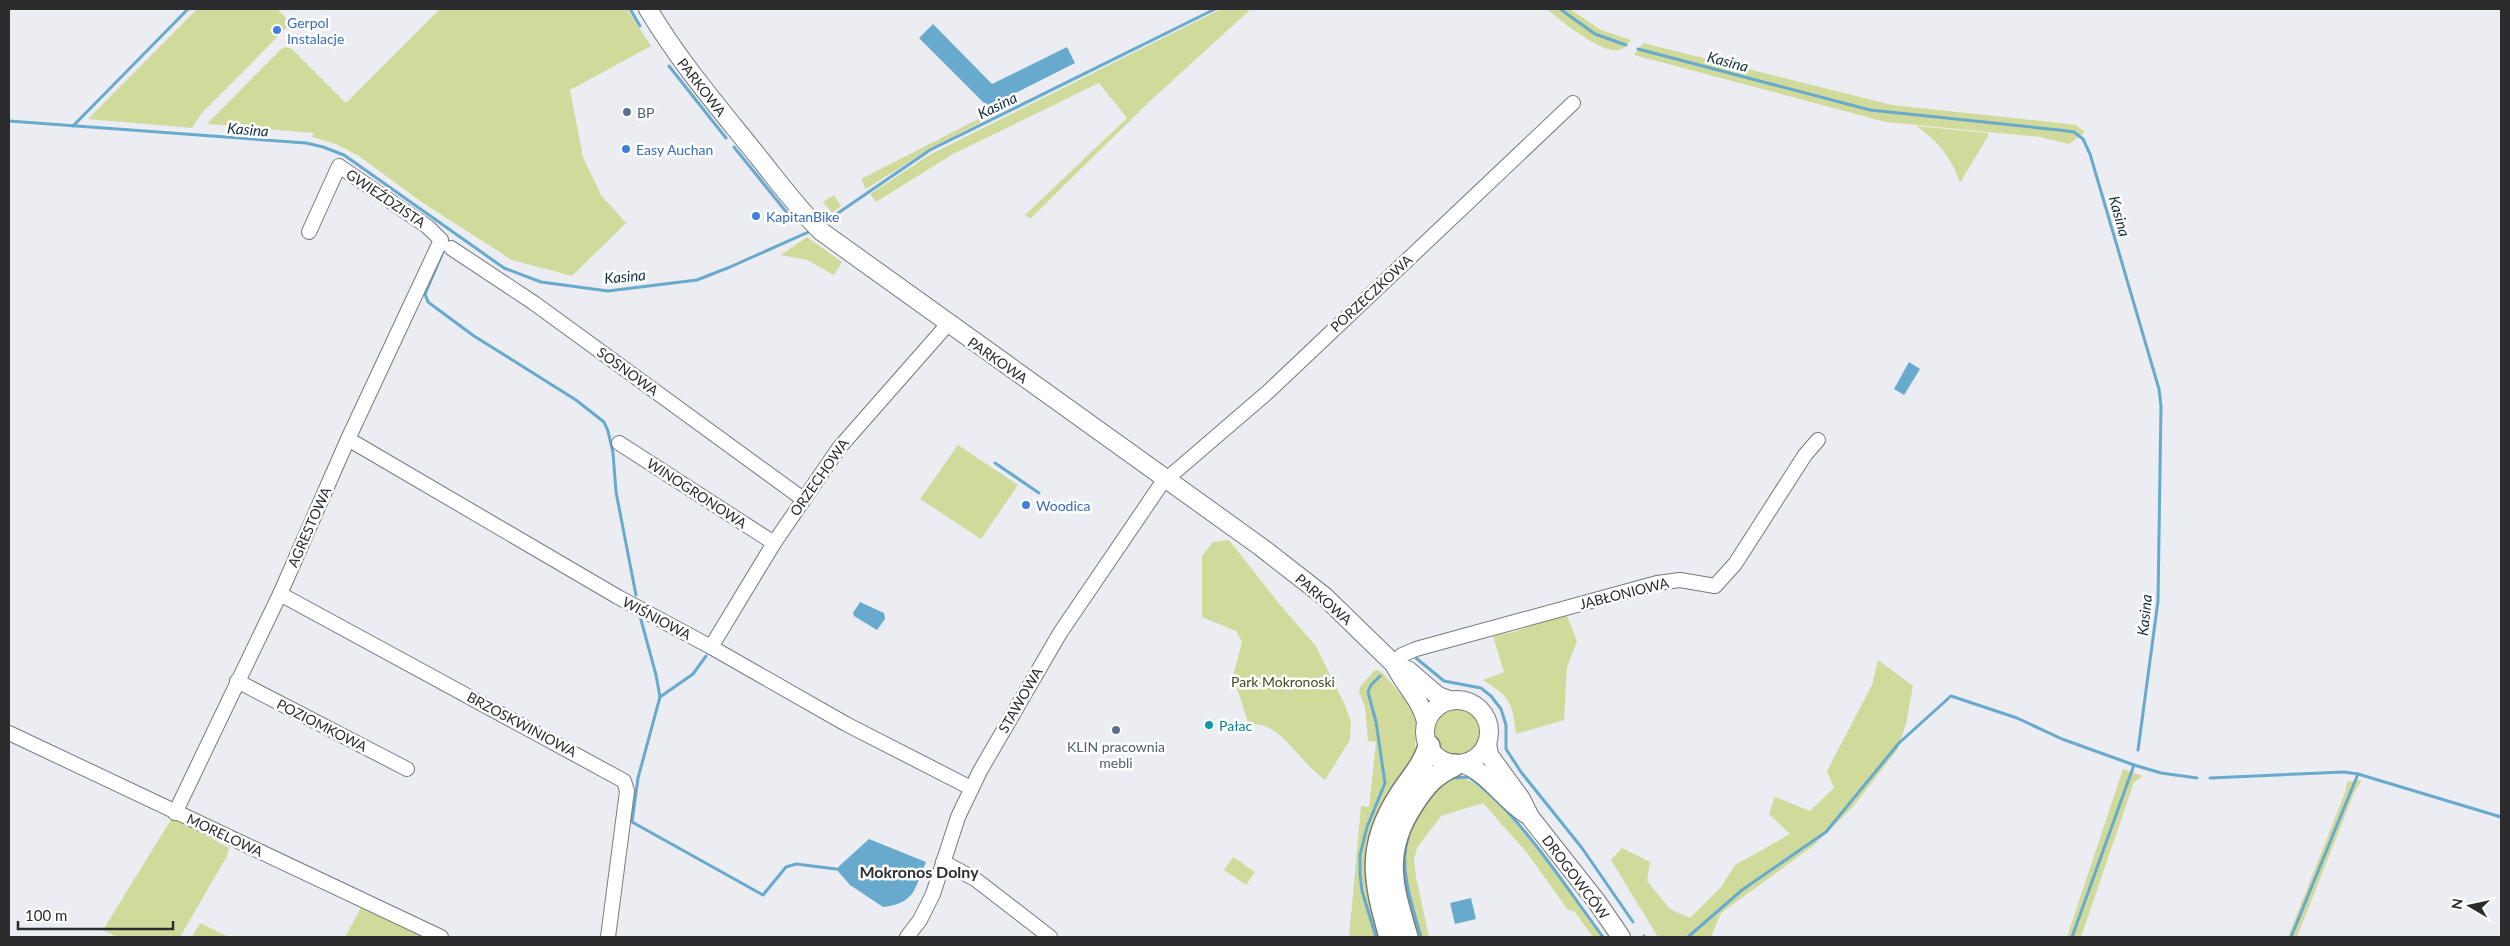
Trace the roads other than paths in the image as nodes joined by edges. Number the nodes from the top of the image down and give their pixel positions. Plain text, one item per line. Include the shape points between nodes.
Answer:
1 (648, 9) edge
2 (1573, 103) dead end
3 (309, 232) dead end
4 (446, 244) junction
5 (948, 324) junction
6 (348, 438) junction
7 (1818, 440) dead end
8 (619, 443) dead end
9 (1166, 479) junction
10 (803, 499) junction
11 (774, 542) junction
12 (280, 594) junction
13 (712, 646) junction
14 (1394, 664) junction
15 (237, 681) junction
16 (1449, 700) junction
17 (1426, 722) junction
18 (9, 733) edge
19 (1487, 743) junction
20 (1429, 746) junction
21 (1459, 764) junction
22 (407, 769) dead end
23 (971, 788) junction
24 (175, 812) junction
25 (1530, 817) junction
26 (943, 862) junction
27 (441, 937) edge
28 (608, 937) edge
29 (907, 937) edge
30 (1050, 937) edge
31 (1390, 937) edge
32 (1407, 937) edge
33 (1621, 937) edge

1 - 5 main road, PARKOWA via 701,87 813,224
2 - 9 street, PORZECZKOWA via 1256,402
3 - 4 street, GWIEŹDZISTA via 339,166 428,227
4 - 6 street, AGRESTOWA
4 - 10 street, SOSNOWA via 534,303
5 - 9 main road, PARKOWA
5 - 10 street, ORZECHOWA via 844,440
6 - 12 street, AGRESTOWA
6 - 13 street, WIŚNIOWA via 618,597
7 - 14 street, JABŁONIOWA via 1735,564 1715,586 1680,580 1658,583 1416,649 1402,655
8 - 11 street, WINOGRONOWA
9 - 14 main road, PARKOWA via 1324,596
9 - 23 street, STAWOWA via 1060,633
10 - 11 street, ORZECHOWA
11 - 13 street, ORZECHOWA
12 - 15 street, AGRESTOWA
12 - 28 street, BRZOSKWINIOWA via 624,781 627,791
13 - 23 street, WIŚNIOWA via 846,724
14 - 16 main road, PARKOWA via 1409,671 1438,696
14 - 17 main road, PARKOWA via 1424,709
15 - 22 street, POZIOMKOWA
15 - 24 street, AGRESTOWA
16 - 17 main road via 1433,709
16 - 19 main road via 1465,701 1484,716
17 - 20 main road via 1425,736
18 - 24 street, MORELOWA
19 - 21 main road via 1475,760
19 - 25 main road, DROGOWCÓW via 1489,755 1521,798
20 - 21 main road via 1434,756 1443,762
20 - 31 highway via 1424,761 1386,818 1376,848 1376,887
21 - 25 main road, DROGOWCÓW via 1474,768
21 - 32 highway via 1438,773 1427,784 1405,817 1395,840 1392,884
23 - 26 street, STAWOWA
24 - 27 street, MORELOWA
25 - 33 main road, DROGOWCÓW
26 - 29 street, STAWOWA via 927,907
26 - 30 street via 975,879

